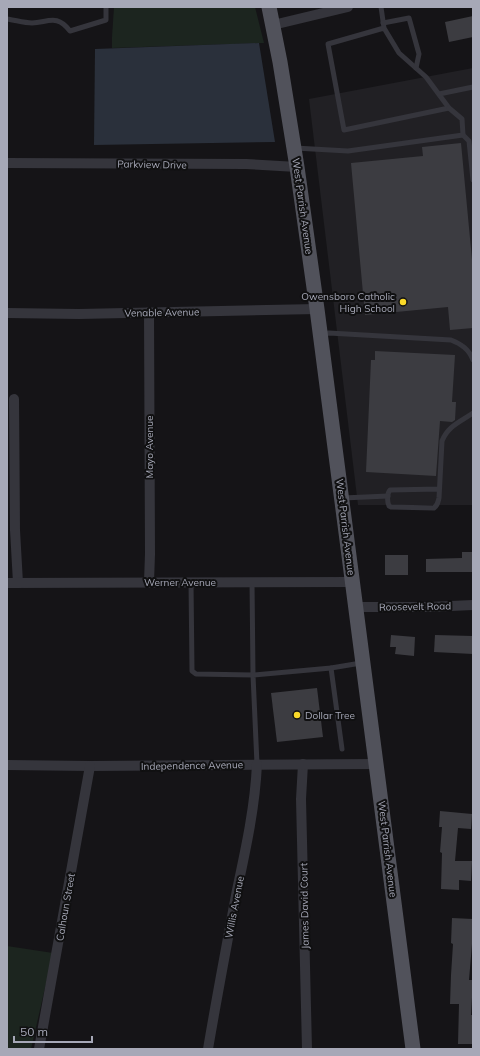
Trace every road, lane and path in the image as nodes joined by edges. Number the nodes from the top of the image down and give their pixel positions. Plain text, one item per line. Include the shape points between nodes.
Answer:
1 (106, 7) edge
2 (269, 7) edge
3 (348, 7) edge
4 (381, 7) edge
5 (7, 19) edge
6 (273, 24) junction
7 (384, 26) junction
8 (416, 68) junction
9 (473, 87) edge
10 (439, 94) junction
11 (449, 108) junction
12 (463, 134) junction
13 (471, 141) edge
14 (294, 148) junction
15 (7, 163) edge
16 (297, 167) junction
17 (473, 180) edge
18 (317, 309) junction
19 (149, 312) junction
20 (7, 313) edge
21 (321, 334) junction
22 (473, 360) edge
23 (14, 399) dead end
24 (473, 413) edge
25 (439, 490) junction
26 (388, 496) junction
27 (342, 498) junction
28 (149, 582) junction
29 (191, 582) junction
30 (252, 582) junction
31 (353, 582) junction
32 (7, 583) edge
33 (18, 583) junction
34 (473, 605) edge
35 (356, 607) junction
36 (364, 663) junction
37 (331, 668) junction
38 (253, 675) junction
39 (342, 749) dead end
40 (257, 764) junction
41 (303, 764) junction
42 (376, 764) junction
43 (7, 765) edge
44 (90, 766) junction
45 (39, 1049) edge
46 (208, 1049) edge
47 (307, 1049) edge
48 (413, 1049) edge

1 - 5 lane via 106,20 70,31 58,21 31,23
2 - 6 main road, West Parrish Avenue
3 - 6 street
4 - 7 lane
6 - 14 main road, West Parrish Avenue
7 - 8 lane via 399,53
7 - 8 lane via 409,18 419,54
7 - 11 lane via 328,44 344,130
8 - 10 lane
9 - 10 lane
10 - 11 lane
11 - 12 lane via 462,119
12 - 13 lane
12 - 14 lane via 348,150
13 - 17 lane
14 - 16 main road, West Parrish Avenue
15 - 16 street, Parkview Drive via 246,164
16 - 18 main road, West Parrish Avenue
18 - 19 street, Venable Avenue
18 - 21 main road, West Parrish Avenue
19 - 20 street, Venable Avenue
19 - 28 street, Mayo Avenue
21 - 22 lane via 451,340 460,343
21 - 27 main road, West Parrish Avenue
23 - 33 street
24 - 25 lane via 445,433 441,447
25 - 26 lane via 394,489 389,491
25 - 26 lane via 438,503 434,508 391,508
26 - 27 lane
27 - 31 main road, West Parrish Avenue
28 - 29 street, Werner Avenue
28 - 33 street, Werner Avenue
29 - 30 street, Werner Avenue
29 - 38 lane via 192,671 196,674
30 - 31 street, Werner Avenue
30 - 38 lane
31 - 35 main road, West Parrish Avenue
32 - 33 street, Werner Avenue
34 - 35 street, Roosevelt Road
35 - 36 main road, West Parrish Avenue
36 - 37 lane
36 - 42 main road, West Parrish Avenue
37 - 38 lane
37 - 39 lane
38 - 40 lane
40 - 41 street, Independence Avenue
40 - 44 street, Independence Avenue
40 - 46 street, Willis Avenue via 251,818
41 - 42 street, Independence Avenue
41 - 47 street, James David Court via 301,799
42 - 48 main road, West Parrish Avenue
43 - 44 street, Independence Avenue
44 - 45 street, Calhoun Street

